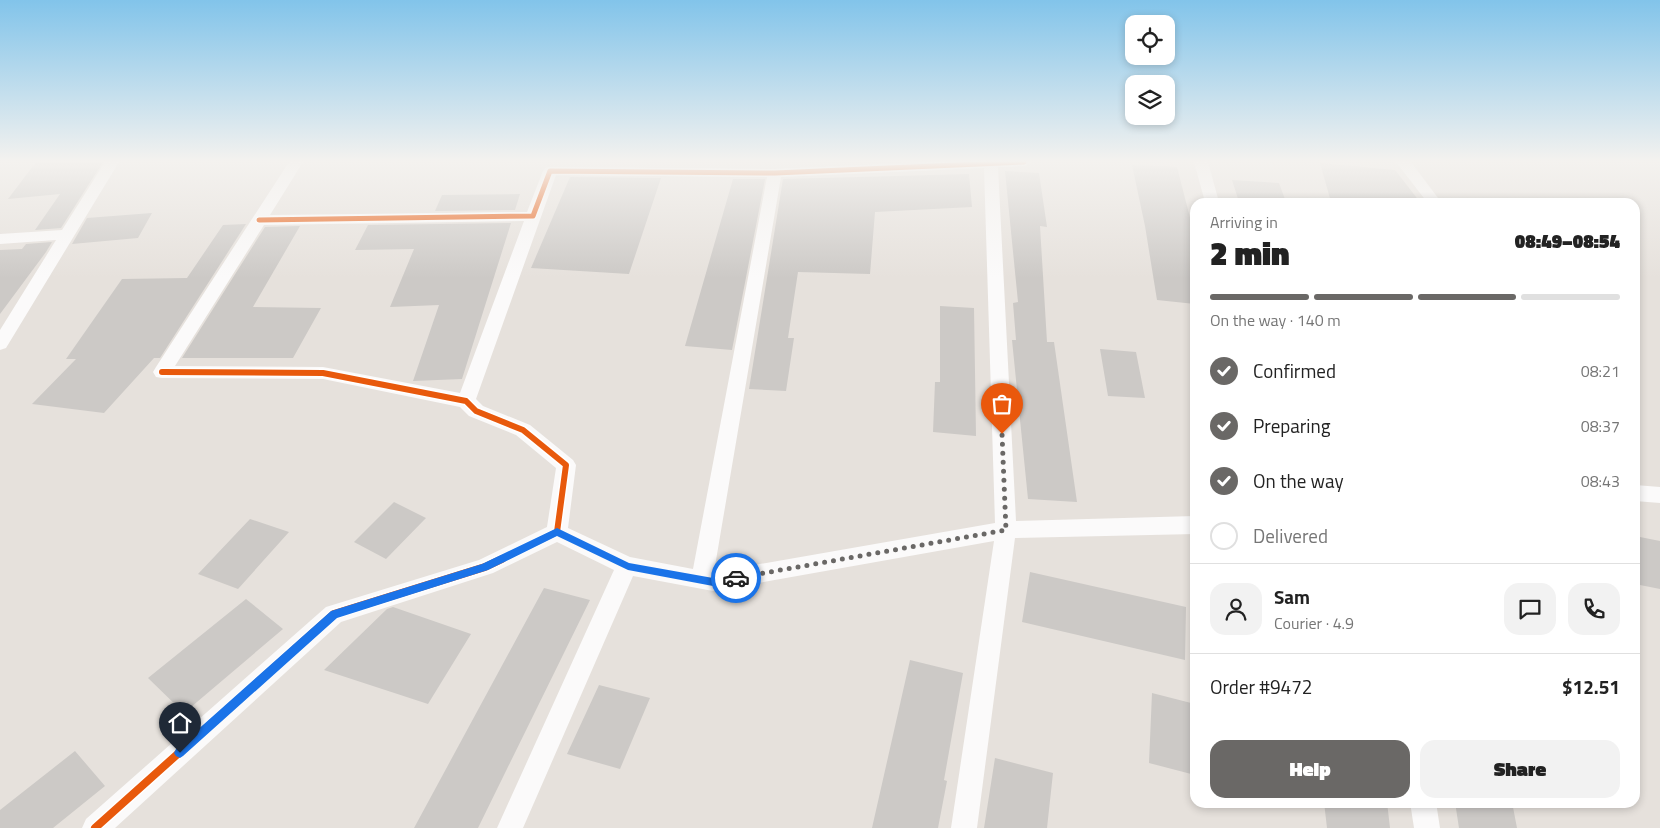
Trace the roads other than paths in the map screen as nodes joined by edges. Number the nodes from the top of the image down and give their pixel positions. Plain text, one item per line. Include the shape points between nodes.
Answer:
1 (88, 201) edge
2 (271, 201) edge
3 (539, 201) edge
4 (770, 201) edge
5 (993, 201) edge
6 (533, 216) junction
7 (259, 220) junction
8 (68, 234) junction
9 (0, 239) edge
10 (0, 344) edge
11 (466, 401) junction
12 (1640, 493) edge
13 (1660, 495) edge
14 (1190, 525) edge
15 (1006, 530) junction
16 (557, 532) junction
17 (628, 566) junction
18 (702, 580) junction
19 (1424, 808) edge
20 (95, 828) edge
21 (510, 828) edge
22 (964, 828) edge
23 (1427, 828) edge

1 - 8 street
2 - 7 street
3 - 6 street
4 - 18 street
5 - 15 street
6 - 7 street
6 - 11 street
7 - 11 street via 162,372 322,373
8 - 9 street
8 - 10 street
11 - 16 street via 476,411 523,430 566,465
12 - 13 street
14 - 15 street
15 - 18 street via 713,582
15 - 22 street
16 - 17 street
16 - 20 street via 485,567 334,614
17 - 18 street
17 - 21 street
19 - 23 street

